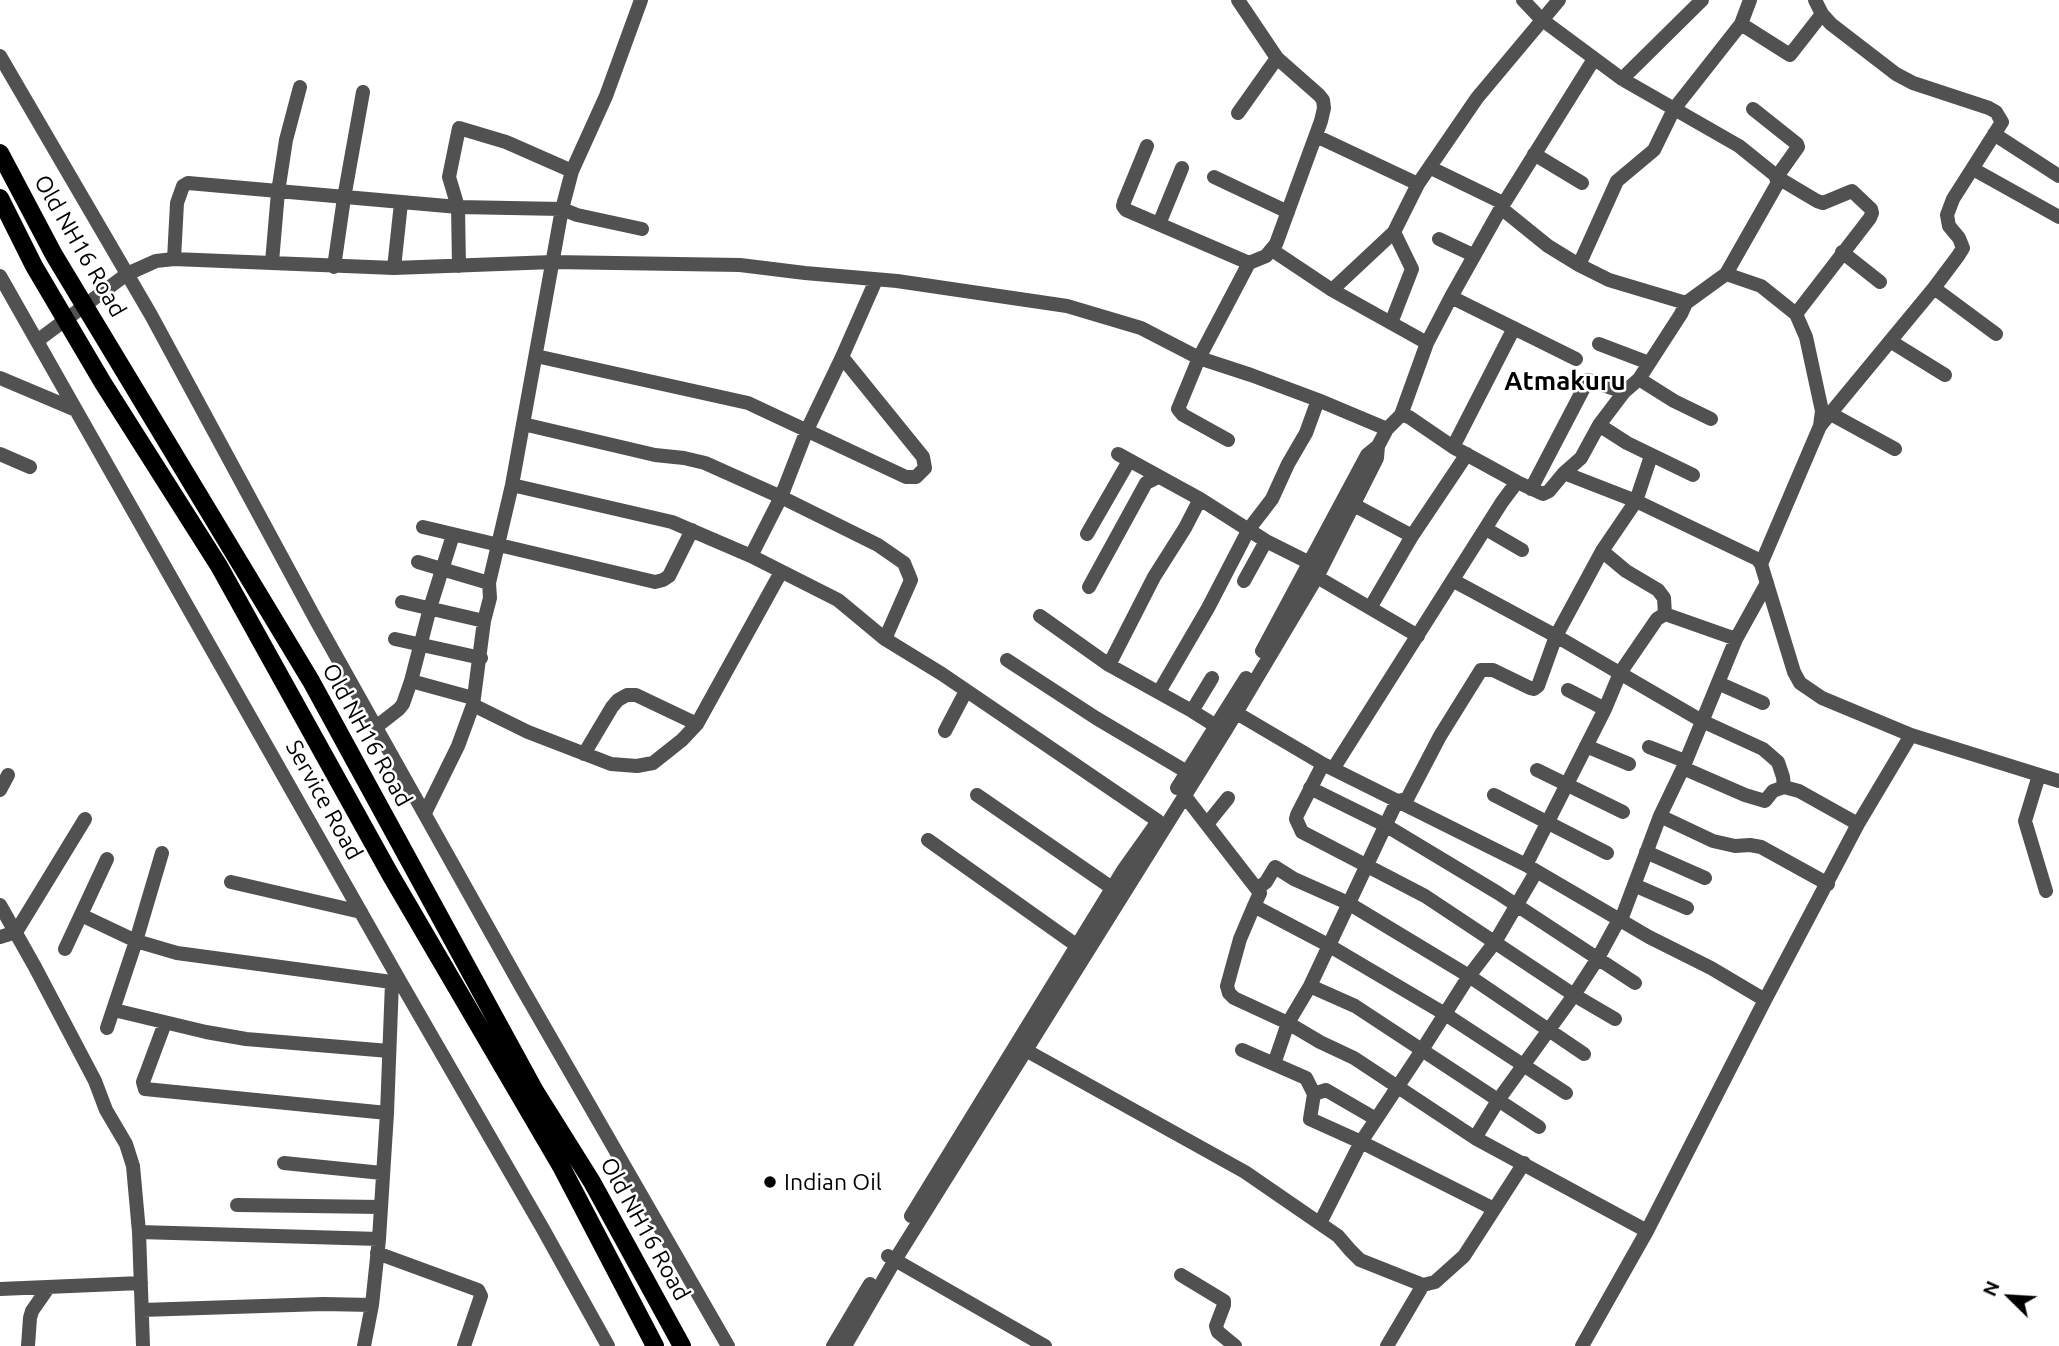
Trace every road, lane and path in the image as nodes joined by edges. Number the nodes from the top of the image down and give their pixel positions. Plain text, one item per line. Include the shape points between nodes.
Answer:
1 (641, 0) edge
2 (1238, 0) edge
3 (1523, 0) edge
4 (1559, 0) edge
5 (1702, 0) edge
6 (1750, 0) edge
7 (1815, 0) edge
8 (1822, 14) junction
9 (1541, 19) junction
10 (1741, 24) junction
11 (0, 56) edge
12 (1277, 58) junction
13 (1594, 59) junction
14 (1622, 79) junction
15 (300, 87) dead end
16 (363, 92) dead end
17 (1674, 109) junction
18 (1753, 109) dead end
19 (1238, 113) dead end
20 (1994, 134) junction
21 (1316, 136) junction
22 (1147, 146) dead end
23 (0, 153) edge
24 (1534, 154) junction
25 (1182, 168) dead end
26 (1431, 168) junction
27 (1973, 169) junction
28 (572, 171) junction
29 (2059, 176) edge
30 (1214, 177) dead end
31 (1778, 179) junction
32 (1582, 183) dead end
33 (1418, 184) junction
34 (278, 192) junction
35 (0, 198) edge
36 (344, 198) junction
37 (401, 202) junction
38 (458, 207) junction
39 (1501, 208) junction
40 (562, 209) junction
41 (1288, 212) junction
42 (2059, 217) edge
43 (1159, 224) junction
44 (642, 229) dead end
45 (1394, 232) junction
46 (1440, 239) dead end
47 (1272, 250) junction
48 (1842, 252) junction
49 (1473, 255) junction
50 (174, 259) junction
51 (272, 262) junction
52 (553, 262) junction
53 (1249, 263) junction
54 (1578, 265) junction
55 (459, 266) junction
56 (334, 267) junction
57 (394, 268) junction
58 (127, 274) junction
59 (1726, 274) junction
60 (0, 276) edge
61 (876, 280) junction
62 (1880, 282) dead end
63 (1934, 288) junction
64 (1332, 290) junction
65 (1451, 297) junction
66 (1686, 303) junction
67 (1796, 313) junction
68 (1391, 323) junction
69 (1514, 328) junction
70 (1996, 334) dead end
71 (37, 341) junction
72 (1891, 341) junction
73 (1427, 343) junction
74 (1599, 344) dead end
75 (536, 356) junction
76 (842, 357) junction
77 (1199, 358) junction
78 (1576, 359) dead end
79 (1649, 363) junction
80 (1945, 375) dead end
81 (0, 378) edge
82 (1639, 379) junction
83 (1624, 392) junction
84 (1318, 400) junction
85 (76, 410) junction
86 (1831, 414) junction
87 (1401, 415) junction
88 (1711, 419) dead end
89 (523, 425) junction
90 (1599, 425) junction
91 (1820, 426) junction
92 (1387, 429) junction
93 (807, 430) junction
94 (1228, 440) dead end
95 (1453, 447) junction
96 (1895, 449) dead end
97 (1378, 452) junction
98 (0, 454) edge
99 (1467, 454) junction
100 (1651, 456) junction
101 (30, 467) dead end
102 (1564, 473) junction
103 (1693, 475) dead end
104 (1158, 477) junction
105 (1517, 482) junction
106 (512, 485) junction
107 (1531, 489) junction
108 (781, 497) junction
109 (1200, 499) junction
110 (1636, 501) junction
111 (1354, 505) junction
112 (423, 527) dead end
113 (1249, 529) junction
114 (1486, 529) junction
115 (692, 530) junction
116 (1087, 534) dead end
117 (453, 535) junction
118 (1412, 536) junction
119 (1266, 541) junction
120 (497, 545) junction
121 (1522, 550) dead end
122 (1602, 551) junction
123 (751, 556) junction
124 (418, 562) dead end
125 (1761, 564) junction
126 (441, 570) junction
127 (1313, 570) junction
128 (780, 572) junction
129 (1454, 580) junction
130 (1244, 581) dead end
131 (489, 583) junction
132 (1767, 583) junction
133 (1089, 587) dead end
134 (402, 602) dead end
135 (430, 608) junction
136 (1370, 608) junction
137 (1665, 614) junction
138 (1040, 616) dead end
139 (484, 621) junction
140 (1418, 636) junction
141 (1556, 636) junction
142 (395, 639) dead end
143 (885, 639) junction
144 (1737, 639) junction
145 (419, 645) junction
146 (481, 658) junction
147 (1007, 660) dead end
148 (1109, 665) junction
149 (1620, 674) junction
150 (1212, 678) dead end
151 (411, 681) junction
152 (1718, 683) junction
153 (1568, 690) dead end
154 (966, 691) junction
155 (1159, 692) junction
156 (473, 701) junction
157 (1763, 703) dead end
158 (1605, 709) junction
159 (1232, 710) junction
160 (1192, 711) junction
161 (1702, 721) junction
162 (697, 724) junction
163 (1216, 726) junction
164 (376, 727) junction
165 (945, 732) dead end
166 (1911, 735) junction
167 (1586, 746) junction
168 (1649, 747) dead end
169 (584, 754) junction
170 (1629, 764) dead end
171 (1684, 765) junction
172 (1328, 766) junction
173 (1537, 770) dead end
174 (1187, 772) junction
175 (8, 775) dead end
176 (2039, 775) junction
177 (2059, 781) edge
178 (1566, 784) junction
179 (1784, 787) junction
180 (1310, 788) junction
181 (0, 790) edge
182 (977, 795) dead end
183 (1184, 795) junction
184 (1494, 796) dead end
185 (1228, 799) dead end
186 (1397, 801) junction
187 (1623, 812) dead end
188 (425, 814) junction
189 (1660, 816) junction
190 (85, 819) dead end
191 (1158, 821) junction
192 (1547, 822) junction
193 (1207, 824) junction
194 (1858, 824) junction
195 (1385, 825) junction
196 (928, 840) dead end
197 (1646, 852) junction
198 (162, 853) dead end
199 (1607, 853) dead end
200 (107, 859) dead end
201 (1366, 865) junction
202 (1531, 869) junction
203 (1705, 878) dead end
204 (231, 882) dead end
205 (1828, 884) junction
206 (1634, 885) junction
207 (1112, 888) junction
208 (1257, 889) junction
209 (2046, 891) dead end
210 (1348, 903) junction
211 (0, 905) edge
212 (1254, 906) junction
213 (1516, 906) junction
214 (1687, 908) dead end
215 (361, 912) junction
216 (81, 915) junction
217 (1621, 920) junction
218 (16, 932) junction
219 (0, 937) edge
220 (136, 941) junction
221 (1495, 942) junction
222 (1076, 945) junction
223 (1328, 945) junction
224 (65, 949) dead end
225 (1598, 958) junction
226 (1469, 976) junction
227 (396, 982) junction
228 (1635, 983) dead end
229 (1310, 986) junction
230 (1574, 995) junction
231 (1765, 1000) junction
232 (114, 1010) junction
233 (1445, 1014) junction
234 (1615, 1019) dead end
235 (165, 1023) junction
236 (1288, 1023) junction
237 (107, 1028) dead end
238 (1548, 1029) junction
239 (1021, 1047) junction
240 (1242, 1050) dead end
241 (1422, 1050) junction
242 (389, 1051) junction
243 (1584, 1055) dead end
244 (1274, 1064) junction
245 (1524, 1064) junction
246 (1397, 1086) junction
247 (1566, 1093) dead end
248 (1314, 1094) junction
249 (1499, 1099) junction
250 (387, 1114) junction
251 (1376, 1119) junction
252 (1539, 1127) dead end
253 (1475, 1138) junction
254 (1360, 1142) junction
255 (284, 1163) dead end
256 (1524, 1163) junction
257 (382, 1173) junction
258 (237, 1205) dead end
259 (380, 1208) junction
260 (1494, 1209) junction
261 (1320, 1223) junction
262 (1647, 1231) junction
263 (139, 1232) junction
264 (378, 1246) junction
265 (891, 1258) junction
266 (1181, 1275) dead end
267 (141, 1283) junction
268 (1423, 1285) junction
269 (48, 1287) junction
270 (0, 1289) edge
271 (372, 1306) junction
272 (142, 1310) junction
273 (28, 1346) edge
274 (143, 1346) edge
275 (364, 1346) edge
276 (464, 1346) edge
277 (608, 1346) edge
278 (655, 1346) edge
279 (682, 1346) edge
280 (728, 1346) edge
281 (832, 1346) edge
282 (845, 1346) edge
283 (1045, 1346) edge
284 (1235, 1346) edge
285 (1387, 1346) edge
286 (1582, 1346) edge

1 - 28 street
2 - 12 street
3 - 9 street
4 - 9 street
5 - 14 street
6 - 10 street
7 - 8 street
8 - 10 street via 1790,55
8 - 20 street via 1902,78 1996,112 2002,122
9 - 13 street
9 - 26 street via 1477,98
10 - 17 street
11 - 58 street
12 - 19 street
12 - 21 street via 1323,100
13 - 14 street
13 - 24 street
14 - 17 street
15 - 34 street
16 - 36 street
17 - 31 street via 1740,146
17 - 54 street via 1654,150 1617,181
18 - 31 street via 1797,144
20 - 27 street
20 - 29 street
21 - 33 street
21 - 41 street
22 - 43 street via 1123,206
23 - 279 main road, Old NH16 Road via 54,255 311,681 534,1091 592,1182
24 - 32 street
24 - 39 street
25 - 43 street
26 - 33 street
26 - 39 street via 1501,202
27 - 42 street
27 - 63 street via 1952,199 1947,215 1963,248
28 - 38 street via 506,142 459,128 449,177
28 - 40 street
30 - 41 street
31 - 48 street via 1823,203 1852,191 1871,209 1870,218
31 - 59 street
33 - 45 street
34 - 36 street
34 - 50 street via 188,183 177,203
34 - 51 street
35 - 278 main road, Old NH16 Road via 103,383 219,566 390,874 562,1168
36 - 37 street
36 - 56 street
37 - 38 street
37 - 57 street
38 - 40 street
38 - 55 street
39 - 49 street
39 - 54 street
40 - 44 street
40 - 52 street
41 - 47 street
43 - 53 street
45 - 64 street
45 - 68 street via 1412,269
46 - 49 street
47 - 53 street
47 - 64 street
48 - 62 street
48 - 67 street
49 - 65 street
50 - 51 street
50 - 58 street via 156,261
51 - 56 street
52 - 55 street
52 - 61 street via 740,265
52 - 75 street
53 - 77 street
54 - 66 street via 1609,280
55 - 57 street
56 - 57 street
58 - 71 street
58 - 164 street
59 - 66 street
59 - 67 street via 1761,286
60 - 71 street, Service Road
61 - 76 street
61 - 77 street via 1067,306 1141,328
63 - 70 street
63 - 72 street
64 - 68 street
65 - 69 street
65 - 73 street
66 - 79 street
67 - 91 street via 1806,337 1822,411
68 - 73 street
69 - 78 street
69 - 95 street
71 - 85 street, Service Road
72 - 80 street
72 - 86 street
73 - 87 street
74 - 79 street
75 - 89 street
75 - 93 street via 729,398
76 - 93 street
76 - 93 street via 923,457 925,468 916,477 906,477
77 - 84 street
77 - 94 street via 1178,409
79 - 82 street
81 - 85 street
82 - 83 street
82 - 88 street
83 - 90 street
83 - 107 street via 1588,380
84 - 92 street
84 - 113 street via 1272,499
85 - 215 street, Service Road
86 - 91 street
86 - 96 street
87 - 92 street
87 - 95 street
89 - 106 street
89 - 108 street via 705,463
90 - 100 street
90 - 102 street via 1581,458
91 - 125 street
92 - 97 street
93 - 108 street
95 - 99 street
97 - 111 street
97 - 127 street via 1367,455
98 - 101 street
99 - 105 street
99 - 118 street
100 - 103 street
100 - 110 street
102 - 107 street via 1543,494
102 - 110 street
104 - 109 street
104 - 116 street via 1124,457
104 - 133 street via 1146,483
105 - 107 street
105 - 114 street
106 - 115 street
106 - 120 street
108 - 123 street
108 - 143 street via 878,545 904,564 911,580
109 - 113 street
109 - 148 street
110 - 122 street
110 - 125 street
111 - 118 street
111 - 127 street
112 - 117 street
113 - 119 street
113 - 155 street
114 - 121 street
114 - 129 street
115 - 120 street via 669,576 655,582
115 - 123 street
117 - 120 street
117 - 126 street
118 - 136 street
119 - 127 street
119 - 130 street
120 - 131 street
122 - 137 street via 1658,590 1664,598
122 - 141 street
123 - 128 street
124 - 126 street
125 - 132 street
126 - 131 street
126 - 135 street
127 - 136 street
127 - 159 street
128 - 143 street via 838,600
128 - 162 street
129 - 140 street
129 - 141 street
131 - 139 street
132 - 144 street
132 - 166 street via 1800,682 1822,698
134 - 135 street
135 - 139 street
135 - 145 street
136 - 140 street
137 - 144 street
137 - 149 street
138 - 148 street
139 - 146 street
140 - 172 street
141 - 149 street
141 - 186 street via 1534,689 1493,670 1481,670 1407,799
142 - 145 street
143 - 154 street
144 - 152 street
145 - 146 street
145 - 151 street
146 - 156 street
147 - 174 street
148 - 155 street
149 - 158 street
149 - 161 street
150 - 160 street
151 - 156 street
151 - 164 street via 399,709
152 - 157 street
152 - 161 street
153 - 158 street
154 - 165 street
154 - 191 street
155 - 160 street
156 - 169 street via 528,732
156 - 188 street via 458,746
158 - 167 street
159 - 163 street
159 - 172 street
159 - 183 street
160 - 163 street
161 - 171 street
161 - 179 street via 1763,749 1778,762
162 - 169 street via 644,766 611,764
162 - 169 street via 627,695 612,708
163 - 174 street
164 - 188 street
166 - 176 street
166 - 194 street
167 - 170 street
167 - 178 street
168 - 171 street
171 - 179 street via 1765,801
171 - 189 street
172 - 180 street
172 - 186 street
173 - 178 street
174 - 191 street
175 - 181 street
176 - 177 street
176 - 209 street via 2025,821
178 - 187 street
178 - 192 street
179 - 194 street
180 - 195 street
180 - 201 street via 1296,819 1302,832
182 - 207 street
183 - 193 street
183 - 239 street
184 - 192 street
185 - 193 street
186 - 195 street
186 - 202 street
188 - 280 street
189 - 197 street
189 - 205 street via 1713,841 1761,847
190 - 218 street
191 - 207 street
192 - 199 street
192 - 202 street
193 - 208 street
194 - 205 street
195 - 201 street
195 - 213 street
196 - 222 street
197 - 203 street
197 - 206 street
198 - 220 street
200 - 216 street
201 - 210 street
201 - 221 street
202 - 213 street
202 - 217 street
204 - 215 street
205 - 231 street
206 - 214 street
206 - 217 street
207 - 222 street
208 - 210 street via 1275,867
208 - 212 street via 1260,893
210 - 223 street
210 - 226 street
211 - 218 street
212 - 223 street
212 - 236 street via 1240,939 1229,993
213 - 221 street
213 - 225 street
215 - 227 street, Service Road
216 - 220 street
216 - 224 street
217 - 225 street
217 - 231 street
218 - 219 street
218 - 263 street via 126,1144 133,1166
220 - 227 street via 177,953
220 - 232 street
221 - 226 street
221 - 230 street
222 - 239 street
223 - 229 street
223 - 233 street
225 - 228 street
225 - 230 street
226 - 233 street
226 - 238 street
227 - 242 street
227 - 277 street, Service Road via 537,1217
229 - 236 street
229 - 241 street via 1356,1006
230 - 234 street
230 - 238 street
231 - 262 street
232 - 235 street
232 - 237 street
233 - 241 street
233 - 245 street
235 - 242 street via 246,1039
235 - 250 street via 143,1082 145,1089
236 - 244 street
236 - 246 street
238 - 243 street
238 - 245 street
239 - 261 street via 1245,1172
239 - 265 street
240 - 244 street
241 - 246 street
241 - 249 street
242 - 250 street
244 - 248 street via 1306,1078
245 - 247 street
245 - 249 street
246 - 251 street
246 - 253 street
248 - 251 street via 1326,1090
248 - 254 street via 1310,1119
249 - 252 street
249 - 253 street
250 - 257 street
251 - 254 street
253 - 256 street
254 - 260 street
254 - 261 street
255 - 257 street
256 - 260 street
256 - 262 street
257 - 259 street
258 - 259 street
259 - 264 street
260 - 268 street via 1464,1256 1435,1282
261 - 268 street via 1360,1260
262 - 286 street
263 - 264 street
263 - 267 street
264 - 271 street
264 - 276 street via 478,1290 481,1296
265 - 281 street
265 - 282 street
265 - 283 street
266 - 284 street via 1224,1301 1216,1326
267 - 269 street
267 - 272 street
268 - 285 street
269 - 270 street
269 - 273 street via 30,1318
271 - 272 street
271 - 275 street
272 - 274 street

